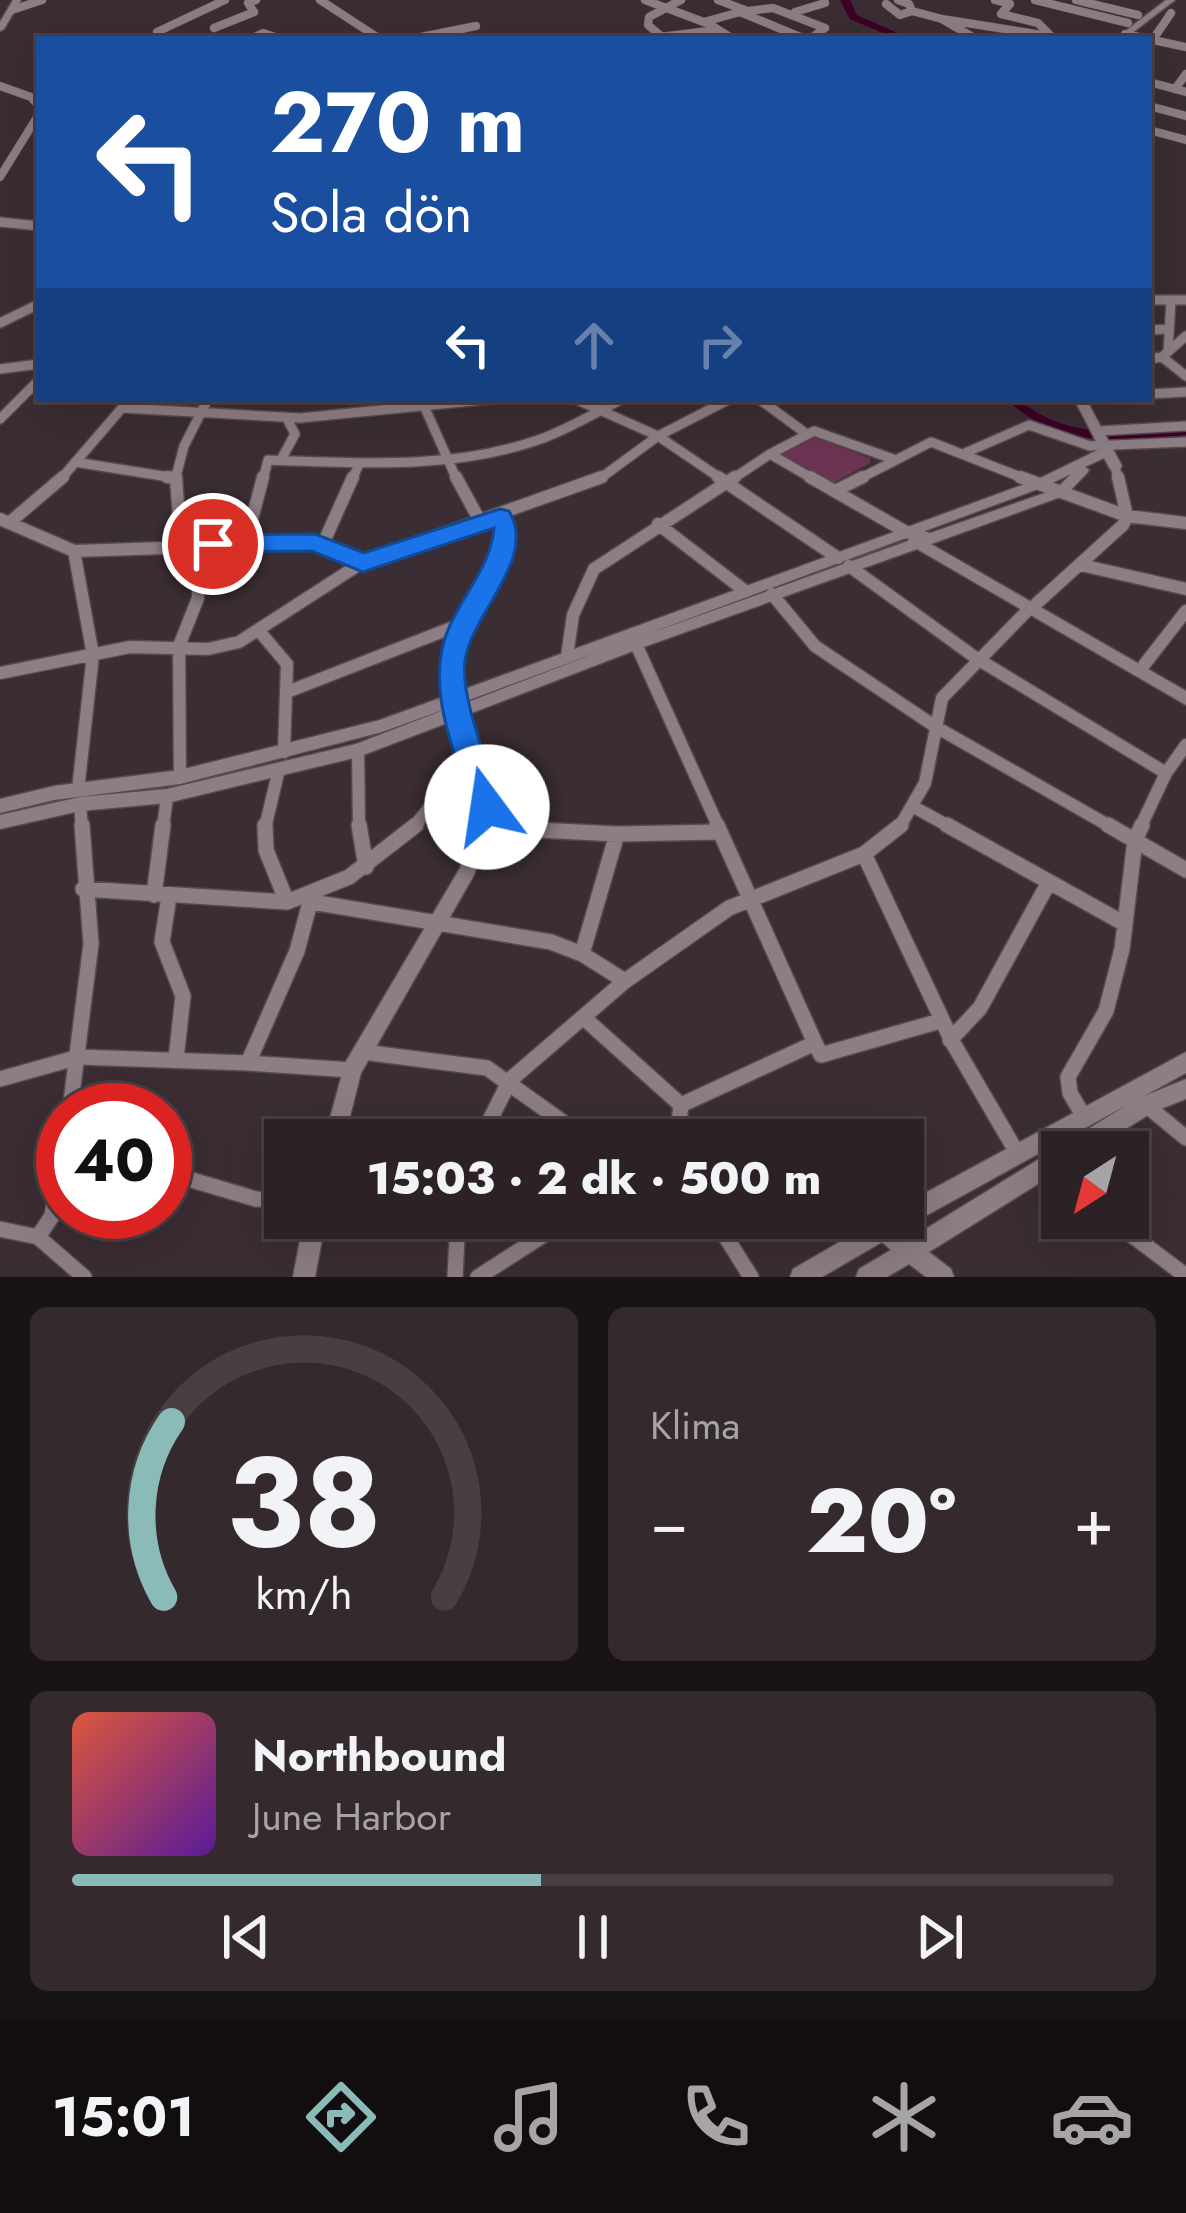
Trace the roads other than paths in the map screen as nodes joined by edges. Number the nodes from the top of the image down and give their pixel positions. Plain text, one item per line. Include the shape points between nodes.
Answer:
1 (42, 0) edge
2 (225, 0) edge
3 (256, 0) edge
4 (320, 0) edge
5 (645, 0) edge
6 (681, 0) edge
7 (718, 0) edge
8 (776, 0) edge
9 (898, 0) edge
10 (995, 0) edge
11 (1035, 0) edge
12 (1076, 0) edge
13 (1171, 0) edge
14 (762, 4) junction
15 (825, 4) dead end
16 (886, 4) dead end
17 (14, 5) edge
18 (1158, 6) edge
19 (667, 8) junction
20 (908, 10) edge
21 (743, 11) junction
22 (795, 12) junction
23 (1172, 13) junction
24 (1186, 14) edge
25 (1138, 15) junction
26 (942, 19) junction
27 (704, 22) junction
28 (1128, 23) junction
29 (476, 26) dead end
30 (1, 27) edge
31 (214, 28) dead end
32 (718, 30) junction
33 (158, 32) dead end
34 (375, 36) edge
35 (426, 36) edge
36 (661, 36) edge
37 (728, 36) edge
38 (801, 36) edge
39 (812, 36) edge
40 (971, 36) edge
41 (1052, 36) edge
42 (1119, 36) edge
43 (1120, 36) edge
44 (1152, 41) edge
45 (1152, 42) edge
46 (1186, 47) edge
47 (1186, 74) edge
48 (1152, 83) edge
49 (0, 86) edge
50 (1175, 89) junction
51 (1186, 92) edge
52 (36, 105) edge
53 (1152, 107) edge
54 (36, 115) edge
55 (1186, 116) edge
56 (1152, 131) edge
57 (1186, 140) edge
58 (15, 152) junction
59 (0, 153) edge
60 (0, 177) edge
61 (0, 222) edge
62 (36, 226) edge
63 (1171, 300) junction
64 (1186, 300) edge
65 (1152, 301) edge
66 (36, 305) edge
67 (0, 323) edge
68 (1169, 329) junction
69 (1152, 330) edge
70 (1186, 336) edge
71 (1160, 356) edge
72 (36, 364) edge
73 (0, 370) edge
74 (1186, 376) edge
75 (36, 383) edge
76 (1186, 392) edge
77 (1152, 394) edge
78 (206, 402) edge
79 (581, 402) edge
80 (617, 402) edge
81 (724, 402) edge
82 (763, 402) edge
83 (1082, 402) edge
84 (124, 403) edge
85 (423, 404) edge
86 (602, 411) junction
87 (200, 412) junction
88 (286, 417) junction
89 (0, 419) edge
90 (1186, 426) edge
91 (804, 432) junction
92 (658, 436) junction
93 (1102, 441) junction
94 (1182, 442) edge
95 (965, 453) junction
96 (770, 454) junction
97 (445, 457) junction
98 (282, 458) junction
99 (896, 460) junction
100 (1186, 460) edge
101 (75, 462) junction
102 (359, 464) junction
103 (1089, 464) junction
104 (1115, 466) joint
105 (176, 478) junction
106 (724, 482) junction
107 (1041, 483) junction
108 (835, 491) junction
109 (1061, 492) junction
110 (1127, 516) junction
111 (500, 517) junction
112 (4, 521) edge
113 (481, 523) junction
114 (1186, 523) edge
115 (658, 524) junction
116 (916, 537) junction
117 (246, 542) junction
118 (323, 544) junction
119 (181, 545) junction
120 (74, 551) junction
121 (363, 562) junction
122 (843, 562) junction
123 (1081, 565) junction
124 (1186, 589) edge
125 (745, 591) junction
126 (772, 595) junction
127 (1032, 607) junction
128 (1186, 611) edge
129 (464, 623) junction
130 (260, 632) junction
131 (636, 644) junction
132 (179, 646) junction
133 (93, 655) junction
134 (567, 656) junction
135 (976, 658) junction
136 (1144, 664) junction
137 (0, 673) edge
138 (1186, 688) edge
139 (286, 692) junction
140 (1186, 699) edge
141 (459, 706) junction
142 (936, 727) junction
143 (470, 737) junction
144 (1186, 745) edge
145 (358, 750) junction
146 (281, 760) junction
147 (1166, 773) junction
148 (180, 777) junction
149 (167, 796) junction
150 (79, 797) junction
151 (0, 806) edge
152 (912, 806) junction
153 (0, 822) edge
154 (481, 827) junction
155 (719, 832) junction
156 (617, 835) junction
157 (1135, 840) junction
158 (864, 854) junction
159 (366, 867) junction
160 (1186, 870) edge
161 (1049, 882) junction
162 (83, 889) junction
163 (162, 895) junction
164 (312, 898) junction
165 (749, 901) junction
166 (287, 902) junction
167 (436, 924) junction
168 (1125, 924) junction
169 (582, 954) junction
170 (625, 981) junction
171 (584, 1018) junction
172 (940, 1021) junction
173 (950, 1040) junction
174 (815, 1043) junction
175 (79, 1057) junction
176 (176, 1058) junction
177 (357, 1061) junction
178 (1186, 1062) edge
179 (248, 1063) junction
180 (0, 1079) edge
181 (510, 1080) junction
182 (75, 1083) edge
183 (1186, 1089) edge
184 (681, 1105) junction
185 (1146, 1105) junction
186 (1083, 1115) junction
187 (340, 1119) edge
188 (490, 1119) edge
189 (561, 1119) edge
190 (679, 1119) edge
191 (1104, 1131) edge
192 (1186, 1138) edge
193 (1016, 1151) junction
194 (1040, 1172) edge
195 (192, 1180) edge
196 (264, 1200) edge
197 (924, 1204) edge
198 (0, 1229) edge
199 (36, 1237) edge
200 (40, 1239) edge
201 (310, 1239) edge
202 (457, 1239) edge
203 (537, 1239) edge
204 (727, 1239) edge
205 (865, 1239) edge
206 (903, 1239) edge
207 (1137, 1239) edge
208 (909, 1253) junction
209 (1186, 1276) edge
210 (84, 1277) edge
211 (304, 1277) edge
212 (455, 1277) edge
213 (478, 1277) edge
214 (751, 1277) edge
215 (801, 1277) edge
216 (867, 1277) edge
217 (943, 1277) edge

1 - 17 street
2 - 33 street
3 - 31 street via 248,3 254,13
4 - 34 street
5 - 19 street
6 - 19 street
7 - 21 street
8 - 14 street
9 - 20 street
10 - 41 street via 1010,4 1001,14 1038,23
11 - 28 street
12 - 25 street
13 - 18 street
14 - 21 street
14 - 22 street
15 - 22 street
16 - 20 street
17 - 30 street
18 - 23 street
18 - 25 street
18 - 43 street
19 - 27 street
19 - 36 street via 648,25
20 - 26 street
21 - 27 street
21 - 38 street
22 - 39 street via 824,28
23 - 24 street
23 - 44 street
25 - 28 street
26 - 40 street
26 - 41 street
27 - 32 street
28 - 42 street
29 - 35 street
32 - 36 street
32 - 37 street
45 - 46 street
47 - 50 street
48 - 50 street
49 - 52 street
50 - 51 street
53 - 55 street
54 - 58 street
56 - 57 street
58 - 59 street
58 - 60 street
61 - 62 street
63 - 64 street
63 - 65 street
63 - 68 street
66 - 67 street
68 - 69 street
68 - 71 street
70 - 71 street
71 - 74 street
72 - 73 street
75 - 89 street
76 - 77 street
78 - 87 street
79 - 86 street
80 - 86 street
81 - 92 street
82 - 91 street
83 - 93 street
84 - 87 street
84 - 101 street
85 - 88 street
85 - 97 street
86 - 92 street
86 - 97 street via 509,448
87 - 88 street
87 - 105 street
88 - 98 street via 295,434
90 - 93 street
91 - 96 street
91 - 99 street
92 - 106 street
92 - 111 street via 596,481
93 - 94 street
93 - 95 street via 1077,445 1030,425
93 - 103 street
93 - 104 street
94 - 100 street
95 - 99 street via 931,442
95 - 107 street
96 - 106 street
96 - 108 street
97 - 102 street
97 - 113 street
98 - 102 street
98 - 117 street via 262,468
99 - 108 street
101 - 105 street
101 - 112 street
102 - 118 street
103 - 107 street
103 - 109 street
104 - 110 street
105 - 119 street
106 - 115 street
106 - 122 street
107 - 109 street
107 - 116 street
108 - 116 street
109 - 110 street
109 - 116 street
110 - 114 street
110 - 123 street
111 - 113 street
111 - 129 street via 505,549
112 - 120 street
113 - 121 street
115 - 125 street
115 - 134 street via 594,569 573,616
116 - 122 street
116 - 127 street
117 - 118 street
117 - 119 street
118 - 121 street
119 - 120 street
119 - 132 street via 199,598
120 - 133 street
121 - 130 street
122 - 125 street
122 - 126 street
122 - 135 street
123 - 124 street
123 - 127 street
125 - 134 street
126 - 131 street
126 - 142 street via 815,646
127 - 135 street
127 - 136 street
127 - 140 street
128 - 136 street
129 - 139 street
129 - 141 street via 450,681
130 - 132 street via 223,647
130 - 139 street via 287,664
131 - 141 street
131 - 155 street
132 - 133 street
132 - 148 street
133 - 137 street
133 - 150 street
134 - 141 street
135 - 142 street via 942,698
135 - 147 street
136 - 138 street
139 - 146 street
141 - 143 street
141 - 145 street
141 - 146 street
142 - 152 street via 926,783
142 - 157 street
143 - 154 street via 487,807
143 - 159 street via 449,788 413,831
144 - 147 street
145 - 146 street
145 - 159 street
146 - 148 street
146 - 149 street
146 - 166 street via 261,839
147 - 157 street
148 - 150 street
149 - 150 street
149 - 163 street
150 - 151 street
150 - 153 street
150 - 162 street
152 - 158 street via 897,832
152 - 161 street
154 - 156 street
154 - 167 street via 468,870
155 - 156 street
155 - 165 street
156 - 169 street
157 - 160 street
157 - 168 street
158 - 165 street
158 - 172 street
159 - 164 street
161 - 168 street
161 - 173 street via 980,1008
162 - 163 street
162 - 175 street via 91,944
163 - 166 street
163 - 176 street via 162,943 183,996
164 - 166 street
164 - 167 street
164 - 179 street
165 - 170 street
165 - 174 street
167 - 169 street
167 - 177 street
168 - 186 street via 1106,1011 1069,1077
169 - 170 street
170 - 171 street
171 - 181 street
171 - 184 street
172 - 173 street
172 - 174 street via 821,1055
173 - 193 street
174 - 184 street
175 - 176 street
175 - 180 street
175 - 182 street
176 - 179 street
177 - 179 street
177 - 181 street via 487,1068
177 - 187 street
178 - 186 street
181 - 188 street
181 - 189 street
183 - 185 street
184 - 190 street
185 - 191 street
185 - 192 street
186 - 193 street
193 - 197 street
194 - 208 street
195 - 196 street
198 - 199 street
200 - 210 street
201 - 211 street
202 - 212 street
203 - 213 street
204 - 214 street
205 - 215 street
206 - 208 street
207 - 209 street
208 - 216 street
208 - 217 street

